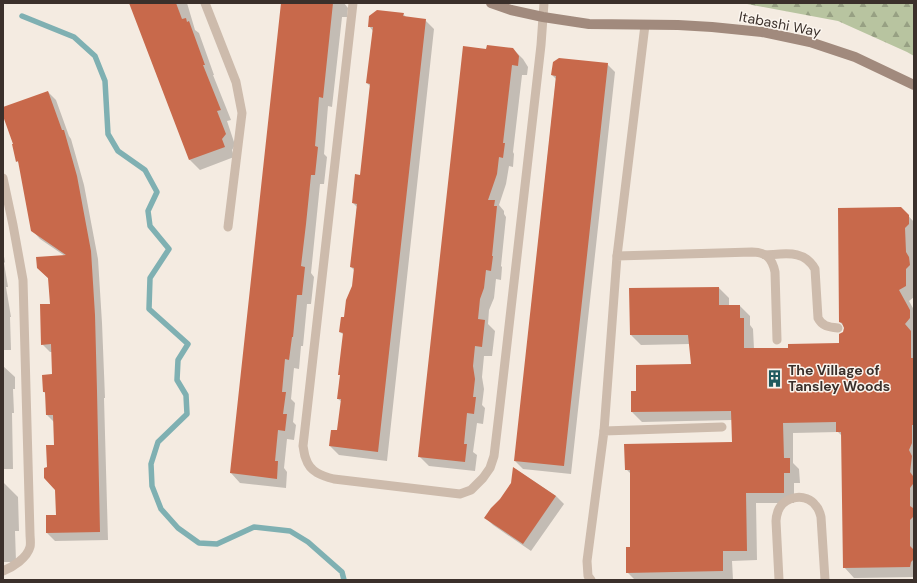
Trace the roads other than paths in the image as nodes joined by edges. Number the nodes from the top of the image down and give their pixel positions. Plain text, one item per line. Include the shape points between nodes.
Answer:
1 (205, 3) edge
2 (353, 3) edge
3 (491, 3) edge
4 (544, 3) edge
5 (543, 17) junction
6 (645, 25) junction
7 (914, 84) edge
8 (3, 178) edge
9 (228, 227) dead end
10 (765, 255) junction
11 (617, 256) junction
12 (838, 328) dead end
13 (777, 340) dead end
14 (722, 427) dead end
15 (604, 431) junction
16 (3, 571) edge
17 (591, 580) edge
18 (779, 580) edge
19 (825, 580) edge

1 - 9 lane via 236,82 242,113
2 - 5 lane via 303,446 306,460 314,471 323,477 460,494 471,490 483,478 494,456
3 - 5 street, Itabashi Way
4 - 5 lane
5 - 6 street, Itabashi Way via 589,24
6 - 7 street, Itabashi Way via 712,27 762,32 810,42 855,57
6 - 11 lane
8 - 16 lane via 23,280 30,534 30,548 23,559 12,568
10 - 11 lane via 759,252 745,252
10 - 12 lane via 794,254 807,258 815,269 818,318 824,326
10 - 13 lane via 774,265 775,272
11 - 15 lane
14 - 15 lane
15 - 17 lane via 587,561 588,576
18 - 19 lane via 776,521 778,512 787,501 798,497 810,500 820,512

